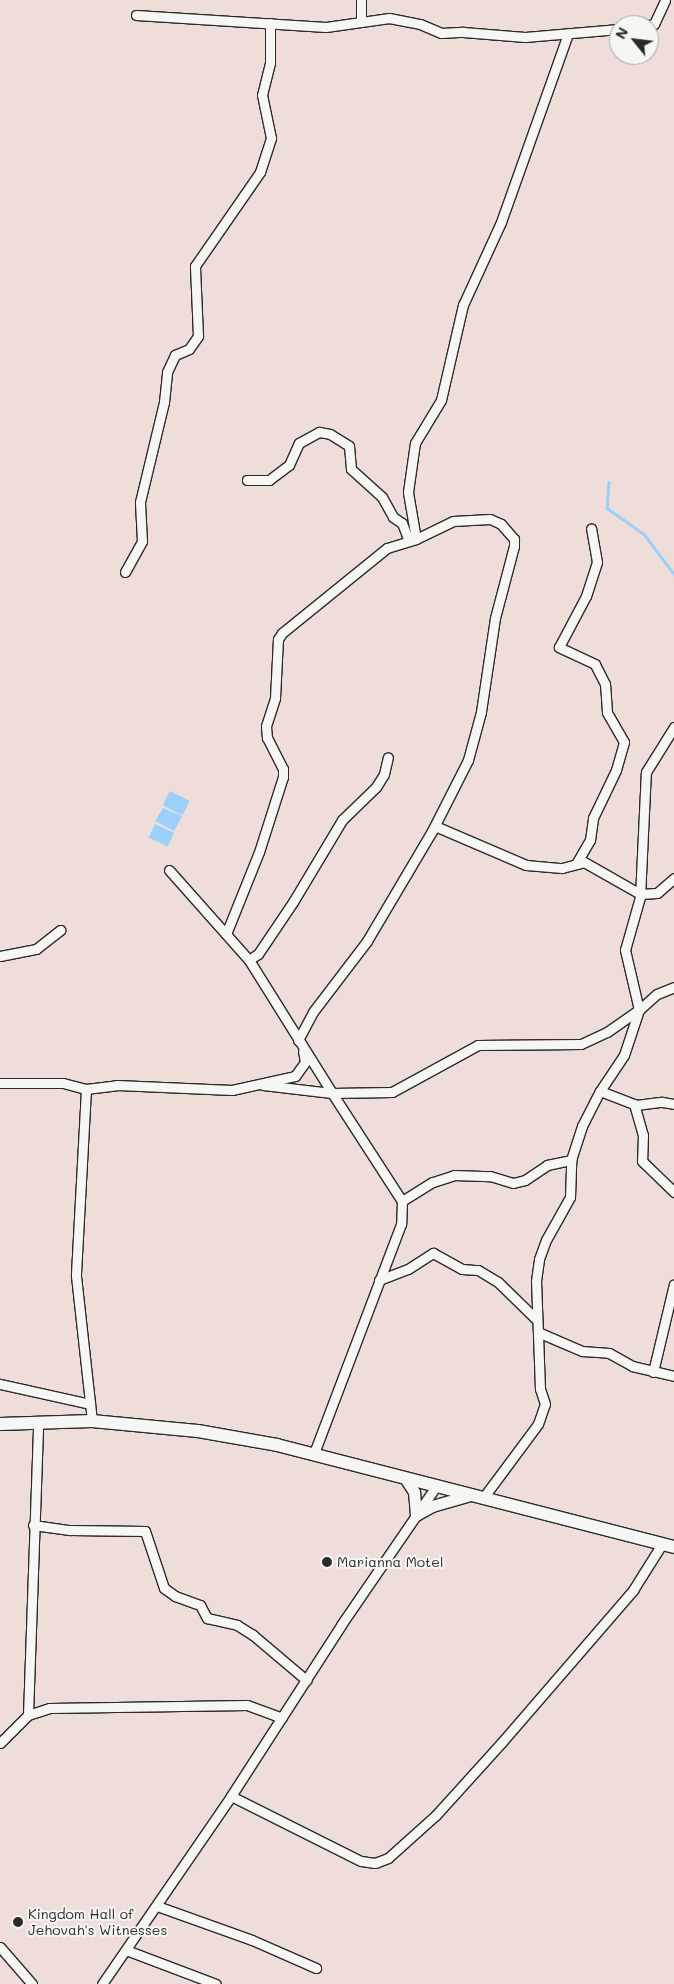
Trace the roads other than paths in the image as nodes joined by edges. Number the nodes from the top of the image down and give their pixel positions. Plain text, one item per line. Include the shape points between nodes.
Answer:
1 (361, 0) edge
2 (665, 0) edge
3 (136, 15) dead end
4 (658, 15) edge
5 (361, 22) junction
6 (270, 23) junction
7 (609, 30) edge
8 (568, 34) junction
9 (247, 480) dead end
10 (592, 529) dead end
11 (413, 540) junction
12 (125, 572) dead end
13 (674, 727) edge
14 (388, 757) dead end
15 (435, 826) junction
16 (576, 864) junction
17 (169, 870) dead end
18 (674, 878) edge
19 (640, 894) junction
20 (60, 930) dead end
21 (226, 934) junction
22 (0, 956) edge
23 (249, 960) junction
24 (674, 987) edge
25 (639, 1010) junction
26 (300, 1044) junction
27 (0, 1083) edge
28 (263, 1085) junction
29 (86, 1088) junction
30 (600, 1092) junction
31 (332, 1093) junction
32 (634, 1104) junction
33 (674, 1104) edge
34 (571, 1160) junction
35 (674, 1195) edge
36 (402, 1201) junction
37 (379, 1280) junction
38 (674, 1284) edge
39 (537, 1320) junction
40 (540, 1334) junction
41 (653, 1372) junction
42 (674, 1376) edge
43 (0, 1384) edge
44 (90, 1404) junction
45 (92, 1421) junction
46 (0, 1424) edge
47 (38, 1424) junction
48 (314, 1454) junction
49 (405, 1478) junction
50 (436, 1486) junction
51 (470, 1494) junction
52 (483, 1498) junction
53 (416, 1515) junction
54 (33, 1525) junction
55 (668, 1546) edge
56 (306, 1680) junction
57 (30, 1698) junction
58 (42, 1709) junction
59 (28, 1715) junction
60 (282, 1718) junction
61 (0, 1744) edge
62 (232, 1796) junction
63 (157, 1906) junction
64 (0, 1947) edge
65 (126, 1950) junction
66 (316, 1968) dead end
67 (32, 1984) edge
68 (102, 1984) edge
69 (216, 1984) edge

1 - 5 street
2 - 4 street
3 - 6 street
5 - 6 street via 326,27
5 - 8 street via 388,18 420,24 441,33 525,38
6 - 12 street via 270,63 262,95 271,138 260,172 195,266 198,336 189,349 175,354 167,372 164,402 140,502 142,541
7 - 8 street
8 - 11 street via 501,222 463,305 441,400 416,443 408,492
9 - 11 street via 269,480 289,465 299,443 319,432 330,434 349,446 351,469 381,496 393,517
10 - 16 street via 597,562 586,596 559,647 595,664 605,684 607,712 624,742 616,770 592,818 590,840
11 - 15 street via 445,523 480,519 502,524 514,539 511,565 495,618 479,720 468,760
11 - 21 street via 380,552 278,639 276,691 266,726 267,738 283,769 283,777 259,852
13 - 19 street via 646,772
14 - 23 street via 384,774 376,787 342,820 293,902 258,954
15 - 16 street via 526,865 562,868
15 - 26 street via 367,941 313,1012
16 - 19 street via 591,865
17 - 21 street
18 - 19 street via 657,893
19 - 25 street via 625,950
20 - 22 street via 36,949
21 - 23 street
23 - 26 street
24 - 25 street via 657,994
25 - 30 street via 624,1055
25 - 31 street via 607,1032 581,1044 478,1045 392,1092
26 - 28 street via 305,1062 295,1076
26 - 31 street
27 - 29 street via 63,1083
28 - 29 street via 232,1090
28 - 31 street
29 - 44 street via 76,1276
30 - 32 street
30 - 34 street via 582,1126
31 - 36 street
32 - 33 street
32 - 35 street via 643,1135 642,1161
34 - 36 street via 547,1165 526,1180 513,1183 490,1176 454,1175 433,1182
34 - 39 street via 570,1197 539,1259
36 - 37 street via 400,1224
37 - 39 street via 408,1269 433,1253 462,1268 478,1270 498,1282
37 - 48 street
38 - 41 street
39 - 40 street
40 - 41 street via 582,1351 609,1353 632,1366
40 - 52 street via 540,1388 545,1404 542,1414
41 - 42 street
43 - 44 street
44 - 45 street
45 - 47 main road
45 - 48 main road via 198,1432
46 - 47 main road
47 - 54 street
48 - 49 main road
49 - 50 main road
49 - 53 street via 414,1492
50 - 51 main road
50 - 53 street
51 - 52 main road
51 - 53 street via 432,1506
52 - 55 main road
53 - 56 street
54 - 56 street via 70,1530 145,1531 164,1588 175,1596 200,1605 207,1618 237,1625 253,1635
54 - 57 street
55 - 62 street via 502,1742 436,1815 388,1858 376,1863 361,1861
56 - 60 street
57 - 58 street
57 - 59 street
58 - 59 street
58 - 60 street via 247,1705
59 - 61 street
60 - 62 street
62 - 63 street
63 - 65 street
63 - 66 street via 252,1940
64 - 67 street
65 - 68 street
65 - 69 street

